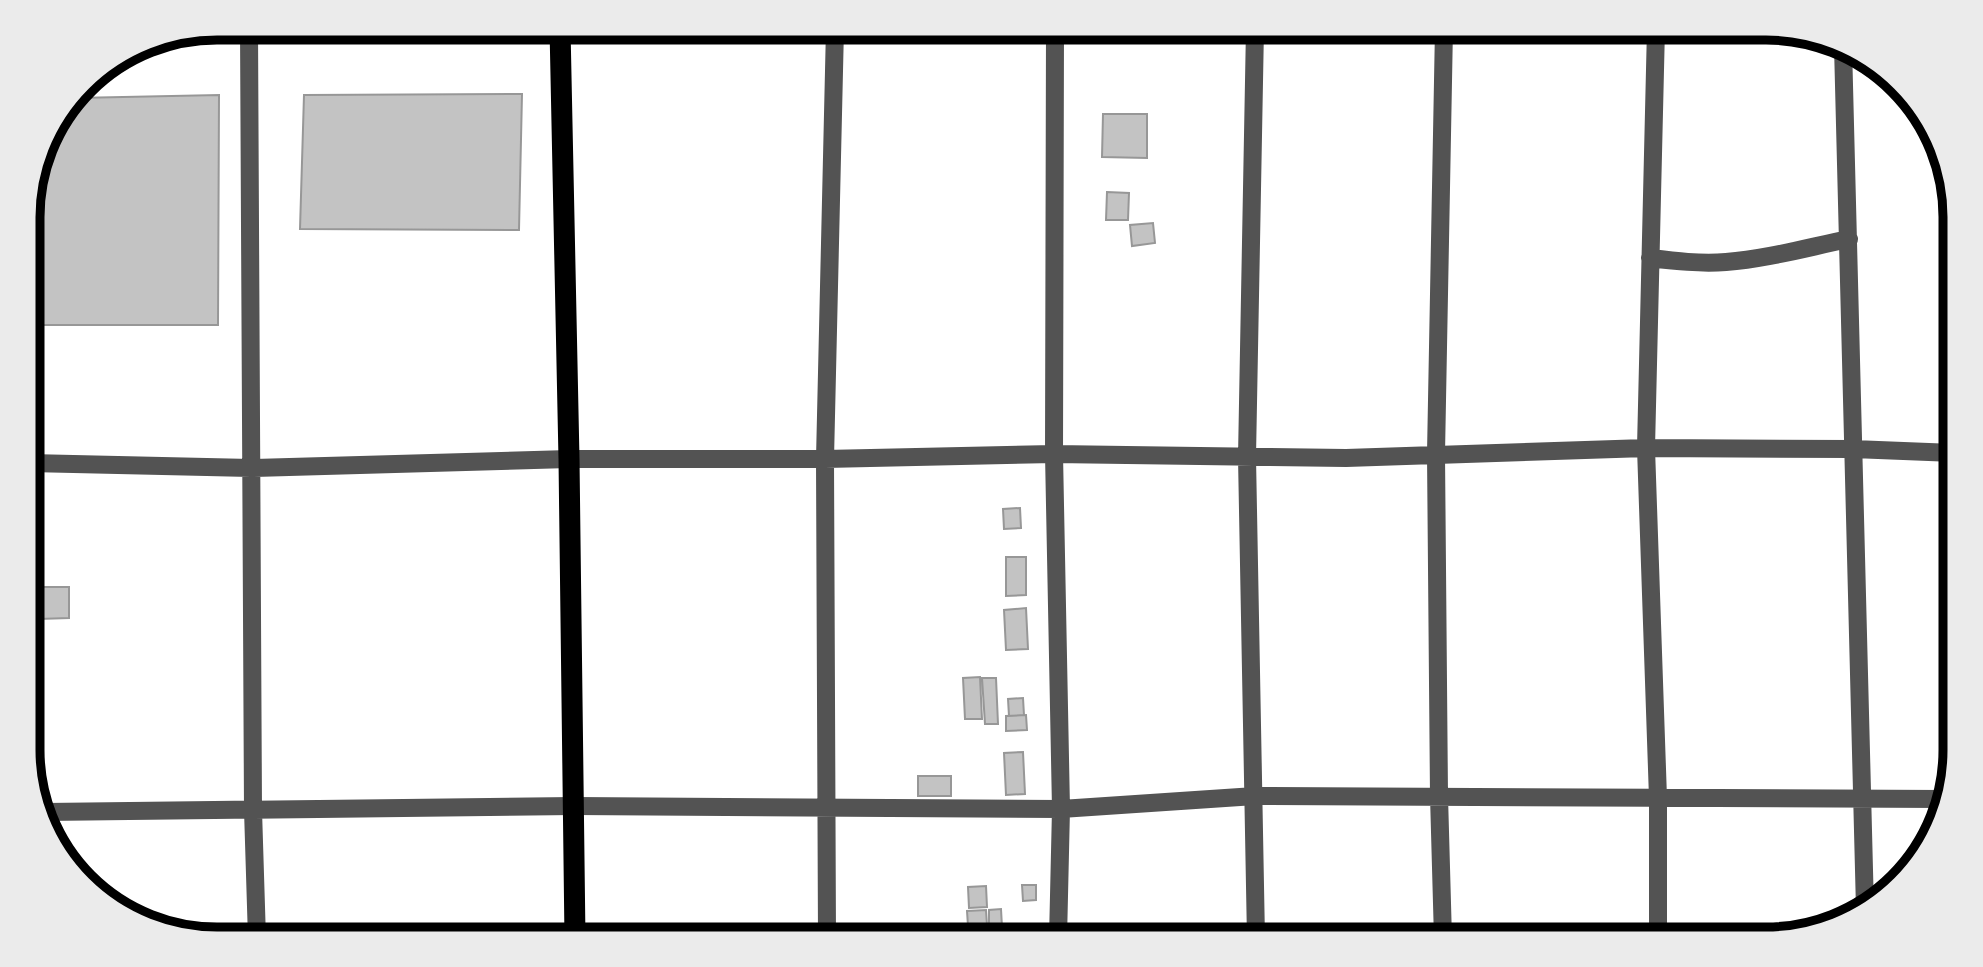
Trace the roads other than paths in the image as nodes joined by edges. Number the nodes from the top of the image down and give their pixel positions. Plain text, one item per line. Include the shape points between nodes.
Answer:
1 (249, 40) edge
2 (560, 40) edge
3 (835, 40) edge
4 (1055, 40) edge
5 (1255, 40) edge
6 (1444, 40) edge
7 (1656, 40) edge
8 (1843, 59) edge
9 (1849, 239) junction
10 (1650, 258) junction
11 (1646, 448) junction
12 (1853, 449) junction
13 (1943, 453) edge
14 (1054, 454) junction
15 (1436, 454) junction
16 (1247, 457) junction
17 (569, 459) junction
18 (825, 459) junction
19 (41, 463) edge
20 (251, 468) junction
21 (1255, 796) junction
22 (1439, 796) junction
23 (1658, 798) junction
24 (1863, 799) junction
25 (1936, 799) edge
26 (574, 806) junction
27 (826, 807) junction
28 (1061, 809) junction
29 (253, 810) junction
30 (52, 812) edge
31 (1865, 896) edge
32 (1058, 926) edge
33 (1256, 926) edge
34 (1443, 926) edge
35 (1658, 926) edge
36 (257, 927) edge
37 (575, 927) edge
38 (827, 927) edge

1 - 20 street
2 - 17 highway
3 - 18 street
4 - 14 street
5 - 16 street
6 - 15 street
7 - 10 street
8 - 9 street
9 - 10 street via 1727,262
9 - 12 street
10 - 11 street
11 - 12 street
11 - 15 street
11 - 23 street
12 - 13 street
12 - 24 street
14 - 16 street
14 - 18 street
14 - 28 street
15 - 16 street
15 - 22 street
16 - 21 street
17 - 18 street
17 - 20 street
17 - 26 highway
18 - 27 street
19 - 20 street
20 - 29 street
21 - 22 street
21 - 28 street
21 - 33 street
22 - 23 street
22 - 34 street
23 - 24 street
23 - 35 street
24 - 25 street
24 - 31 street
26 - 27 street
26 - 29 street
26 - 37 highway
27 - 28 street
27 - 38 street
28 - 32 street
29 - 30 street
29 - 36 street

